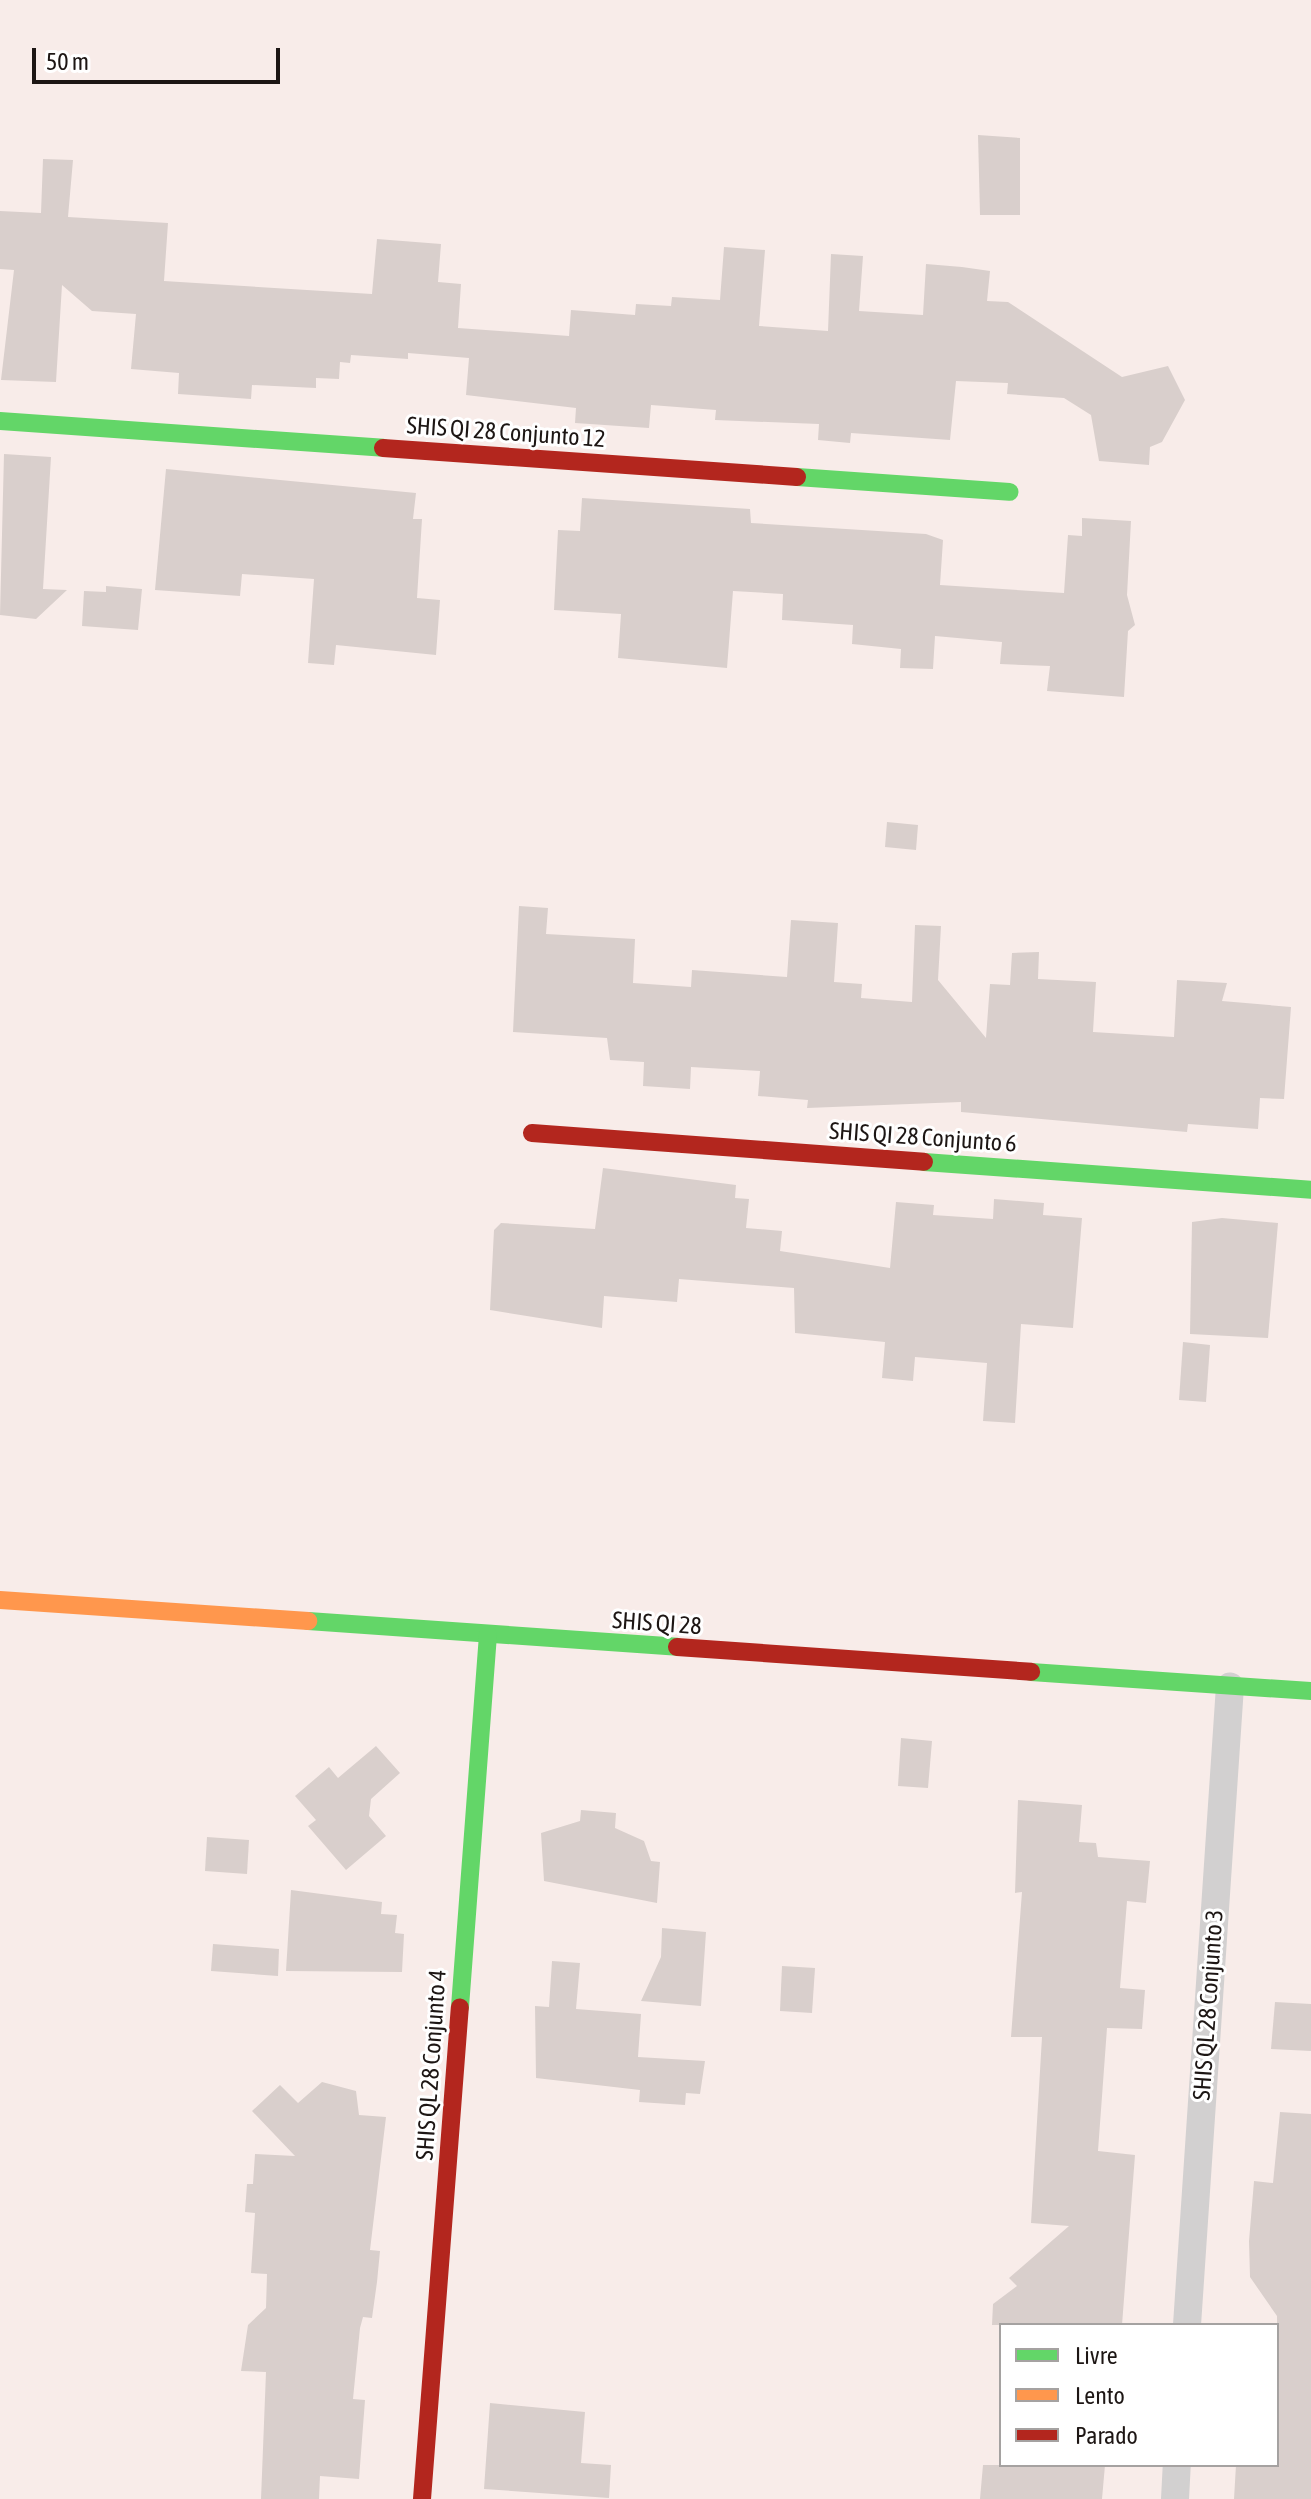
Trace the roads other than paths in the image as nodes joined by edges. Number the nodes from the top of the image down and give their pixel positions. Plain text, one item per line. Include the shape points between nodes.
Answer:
1 (0, 421) edge
2 (1009, 492) dead end
3 (532, 1133) dead end
4 (1311, 1190) edge
5 (0, 1600) edge
6 (488, 1635) junction
7 (1230, 1686) junction
8 (1311, 1691) edge
9 (1187, 2323) edge
10 (1177, 2467) edge
11 (422, 2499) edge
12 (1175, 2499) edge

1 - 2 street, SHIS QI 28 Conjunto 12
3 - 4 street, SHIS QI 28 Conjunto 6
5 - 6 street, SHIS QI 28
6 - 7 street, SHIS QI 28
6 - 11 street, SHIS QL 28 Conjunto 4
7 - 8 street, SHIS QI 28
7 - 9 street, SHIS QL 28 Conjunto 3
10 - 12 street

